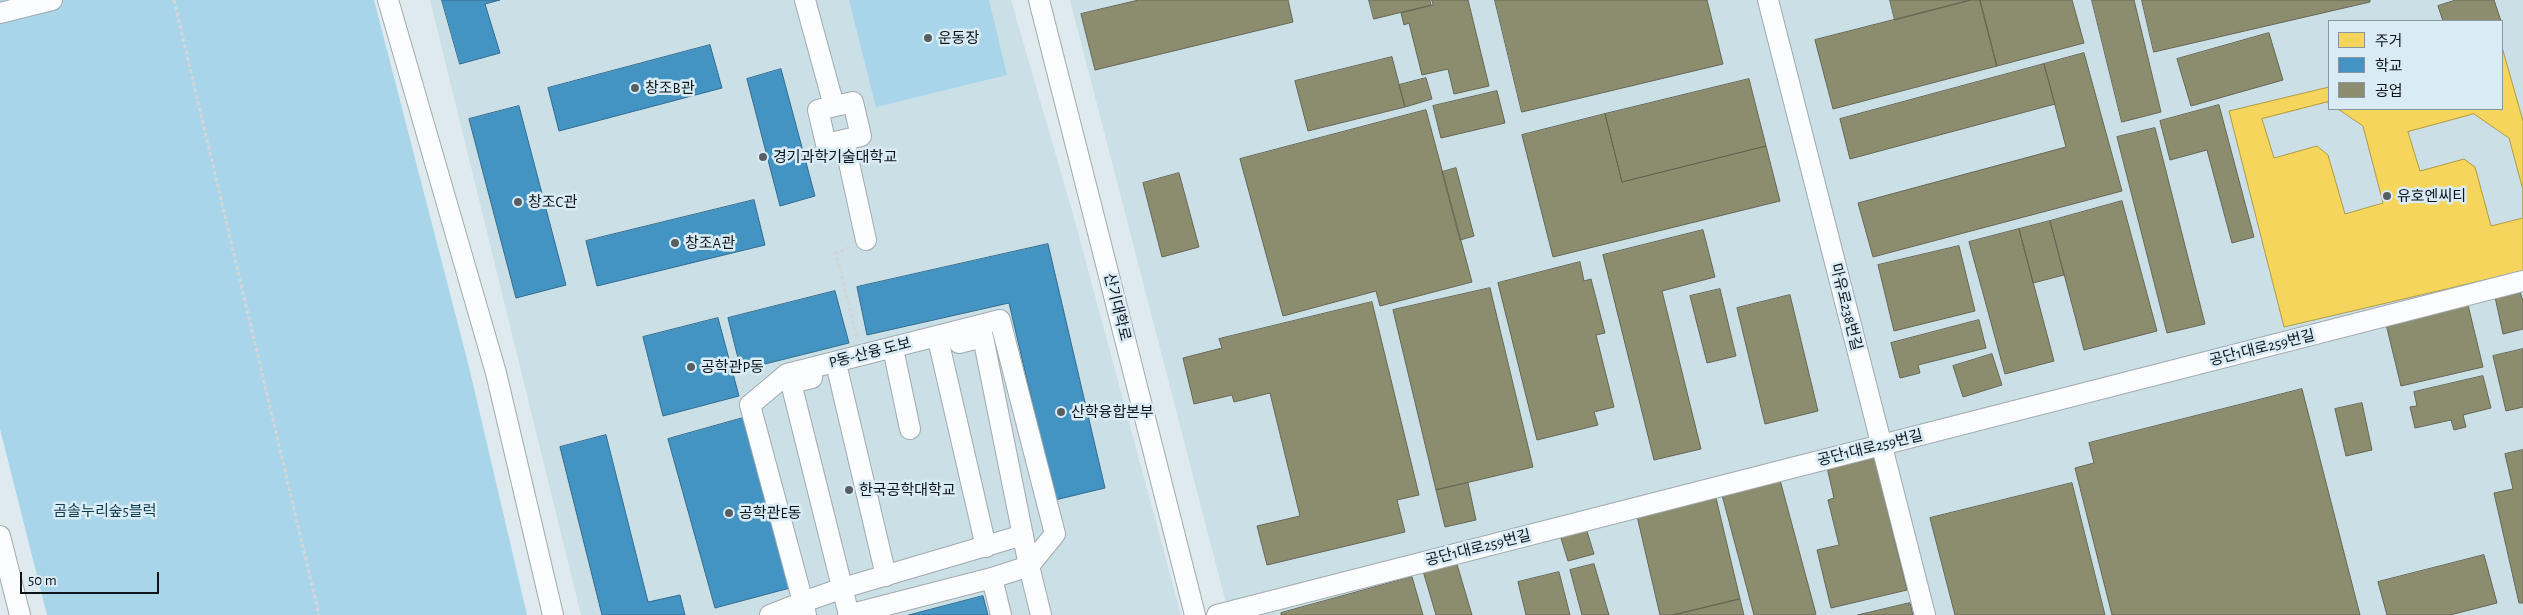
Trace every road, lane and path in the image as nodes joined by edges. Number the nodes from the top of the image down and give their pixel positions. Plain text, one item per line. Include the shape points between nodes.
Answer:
1 (52, 0) edge
2 (174, 0) edge
3 (388, 0) edge
4 (805, 0) edge
5 (1039, 0) edge
6 (1768, 0) edge
7 (0, 13) edge
8 (866, 240) joint
9 (2523, 281) edge
10 (940, 348) junction
11 (895, 358) junction
12 (864, 366) junction
13 (838, 372) junction
14 (910, 429) dead end
15 (1882, 445) junction
16 (0, 536) edge
17 (1023, 536) junction
18 (986, 547) junction
19 (1029, 566) junction
20 (886, 576) junction
21 (992, 578) junction
22 (843, 588) junction
23 (804, 609) edge
24 (20, 615) edge
25 (319, 615) edge
26 (553, 615) edge
27 (770, 615) edge
28 (849, 615) edge
29 (1002, 615) edge
30 (1041, 615) edge
31 (1195, 615) edge
32 (1217, 615) edge
33 (1925, 615) edge

1 - 7 street
2 - 25 path
3 - 26 street via 496,373
4 - 8 street via 834,106 818,110 826,144 844,140
5 - 31 street, 산기대학로
6 - 15 street, 마유로238번길
8 - 12 path via 836,253
9 - 15 street, 공단1대로259번길
10 - 11 street
10 - 17 street via 983,337
10 - 18 street
11 - 12 street
11 - 14 street
12 - 13 street
13 - 20 street
13 - 22 street via 791,383
15 - 32 street, 공단1대로259번길
15 - 33 street, 마유로238번길
16 - 24 street
17 - 18 street
17 - 19 street
18 - 20 street
19 - 21 street
19 - 23 street, P동-산융 도보 via 1055,534 1000,320 787,374 750,405
19 - 30 street
20 - 22 street
21 - 28 street
21 - 29 street
22 - 23 street
22 - 28 street
23 - 27 street

